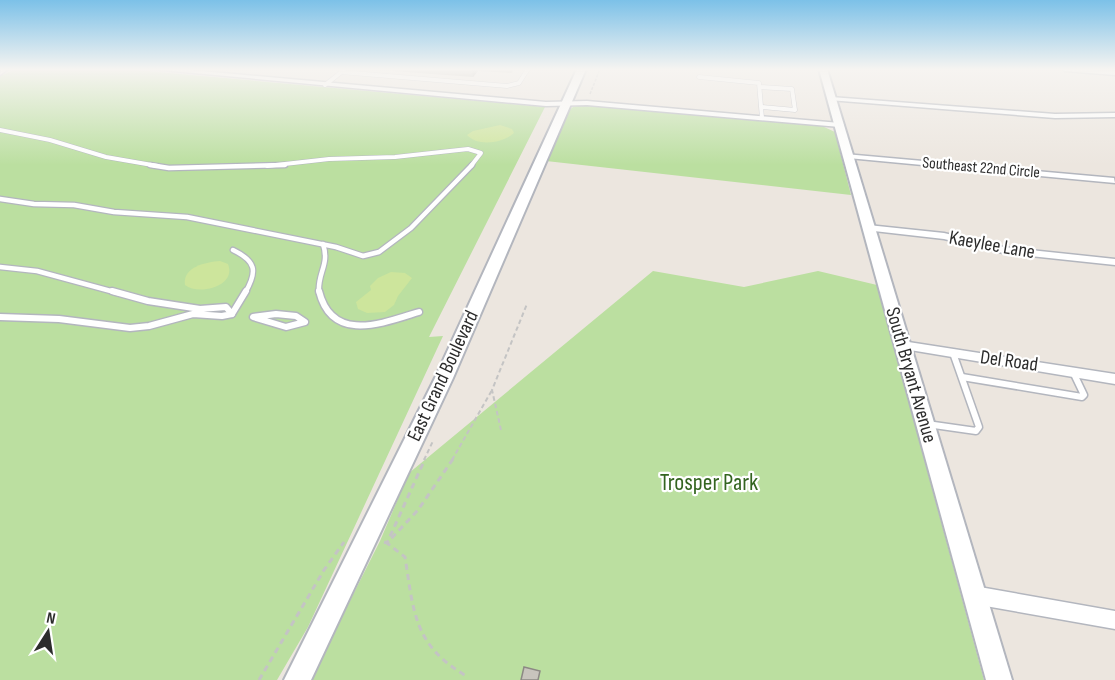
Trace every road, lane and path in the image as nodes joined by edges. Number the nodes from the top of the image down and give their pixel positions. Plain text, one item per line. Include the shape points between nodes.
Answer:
1 (510, 101) edge
2 (567, 101) edge
3 (761, 101) edge
4 (794, 101) edge
5 (832, 101) edge
6 (854, 101) edge
7 (566, 104) junction
8 (762, 107) junction
9 (1115, 115) edge
10 (762, 118) junction
11 (840, 125) junction
12 (0, 130) edge
13 (848, 156) junction
14 (1114, 181) edge
15 (0, 200) edge
16 (868, 228) junction
17 (323, 244) junction
18 (233, 250) dead end
19 (1115, 262) edge
20 (0, 267) edge
21 (527, 304) dead end
22 (419, 312) dead end
23 (232, 314) junction
24 (0, 317) edge
25 (253, 317) joint
26 (902, 345) junction
27 (953, 353) junction
28 (1073, 371) junction
29 (962, 377) junction
30 (1115, 379) edge
31 (492, 390) junction
32 (925, 424) junction
33 (501, 430) dead end
34 (366, 538) junction
35 (975, 596) junction
36 (1115, 620) edge
37 (468, 677) dead end
38 (259, 680) edge
39 (297, 680) edge
40 (999, 680) edge

1 - 7 street
2 - 7 street, East Grand Boulevard
3 - 8 lane
4 - 8 lane via 795,110
5 - 11 street, South Bryant Avenue
6 - 9 street via 1055,116
7 - 10 street
7 - 34 street, East Grand Boulevard via 444,378
8 - 10 lane
10 - 11 street
11 - 13 street, South Bryant Avenue
12 - 17 lane via 106,157 170,168 258,167 480,151 445,194 380,252 358,256
13 - 14 street, Southeast 22nd Circle
13 - 16 street, South Bryant Avenue
15 - 17 lane via 187,217
16 - 19 street, Kaeylee Lane via 944,236 1003,250
16 - 26 street, South Bryant Avenue
17 - 22 lane via 328,263 319,294 335,320 348,327 364,326
18 - 23 lane via 251,260 254,270
20 - 23 lane via 37,271 148,301 200,309 226,307
21 - 31 path
23 - 24 lane via 193,314 130,328
25 - 25 lane via 294,315 305,322 288,328
26 - 27 street, Del Road
26 - 32 street, South Bryant Avenue
27 - 28 street, Del Road
27 - 29 lane
28 - 29 lane via 1082,397
28 - 30 street, Del Road
29 - 32 lane via 979,428 976,431
31 - 33 path
31 - 37 path via 409,524 387,543 405,557 420,634 449,669
32 - 35 street, South Bryant Avenue
34 - 38 path via 348,536
34 - 39 street, East Grand Boulevard
35 - 36 street
35 - 40 street, South Bryant Avenue

